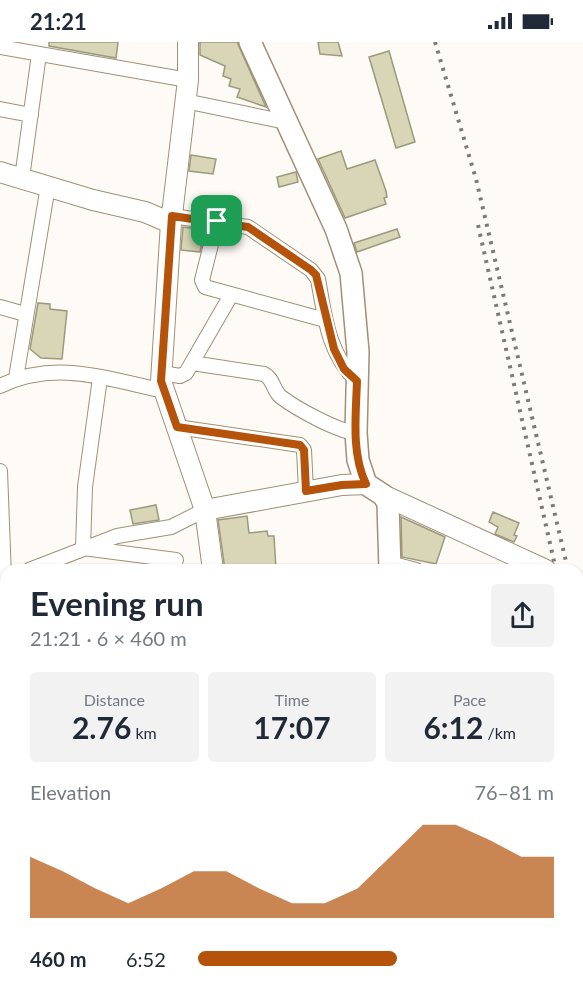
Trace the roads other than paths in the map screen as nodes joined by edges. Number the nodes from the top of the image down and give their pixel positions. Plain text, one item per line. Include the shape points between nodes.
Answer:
1 (188, 42) edge
2 (250, 42) edge
3 (0, 47) edge
4 (39, 54) junction
5 (188, 80) junction
6 (185, 101) junction
7 (0, 109) edge
8 (31, 115) junction
9 (286, 122) junction
10 (0, 171) edge
11 (22, 178) junction
12 (48, 186) junction
13 (171, 219) junction
14 (217, 221) junction
15 (231, 295) junction
16 (0, 307) edge
17 (25, 314) junction
18 (326, 320) junction
19 (192, 363) junction
20 (15, 378) junction
21 (100, 378) junction
22 (357, 381) junction
23 (163, 382) junction
24 (0, 386) edge
25 (177, 427) junction
26 (356, 433) junction
27 (0, 471) edge
28 (375, 489) junction
29 (306, 491) junction
30 (205, 510) junction
31 (83, 548) junction
32 (176, 560) dead end
33 (3, 564) edge
34 (44, 564) edge
35 (212, 564) edge
36 (390, 564) edge
37 (533, 564) edge

1 - 5 street
2 - 9 main road
3 - 4 street
4 - 5 street
4 - 8 street
5 - 6 street
6 - 9 street
6 - 13 street
7 - 8 street
8 - 11 street
9 - 22 main road via 336,229 351,273 357,315
10 - 11 street
11 - 12 street
12 - 13 street
12 - 17 street
13 - 14 street
13 - 23 street
14 - 15 street via 202,283 209,290
14 - 18 street via 248,227 311,270 318,279
15 - 18 street
15 - 19 street
16 - 17 street
17 - 20 street
18 - 22 street via 344,369
19 - 23 street via 183,375
19 - 26 street via 268,376 281,397
20 - 21 street via 60,371
20 - 24 street
21 - 23 street
21 - 31 street via 85,487
22 - 26 main road
23 - 25 street
25 - 29 street via 300,445 304,450
25 - 30 street
26 - 28 main road via 360,473
27 - 33 street
28 - 29 street via 342,485
28 - 36 main road via 389,510
28 - 37 street
29 - 30 street
30 - 31 street via 171,527 124,534
30 - 35 street
31 - 32 street
31 - 34 street

